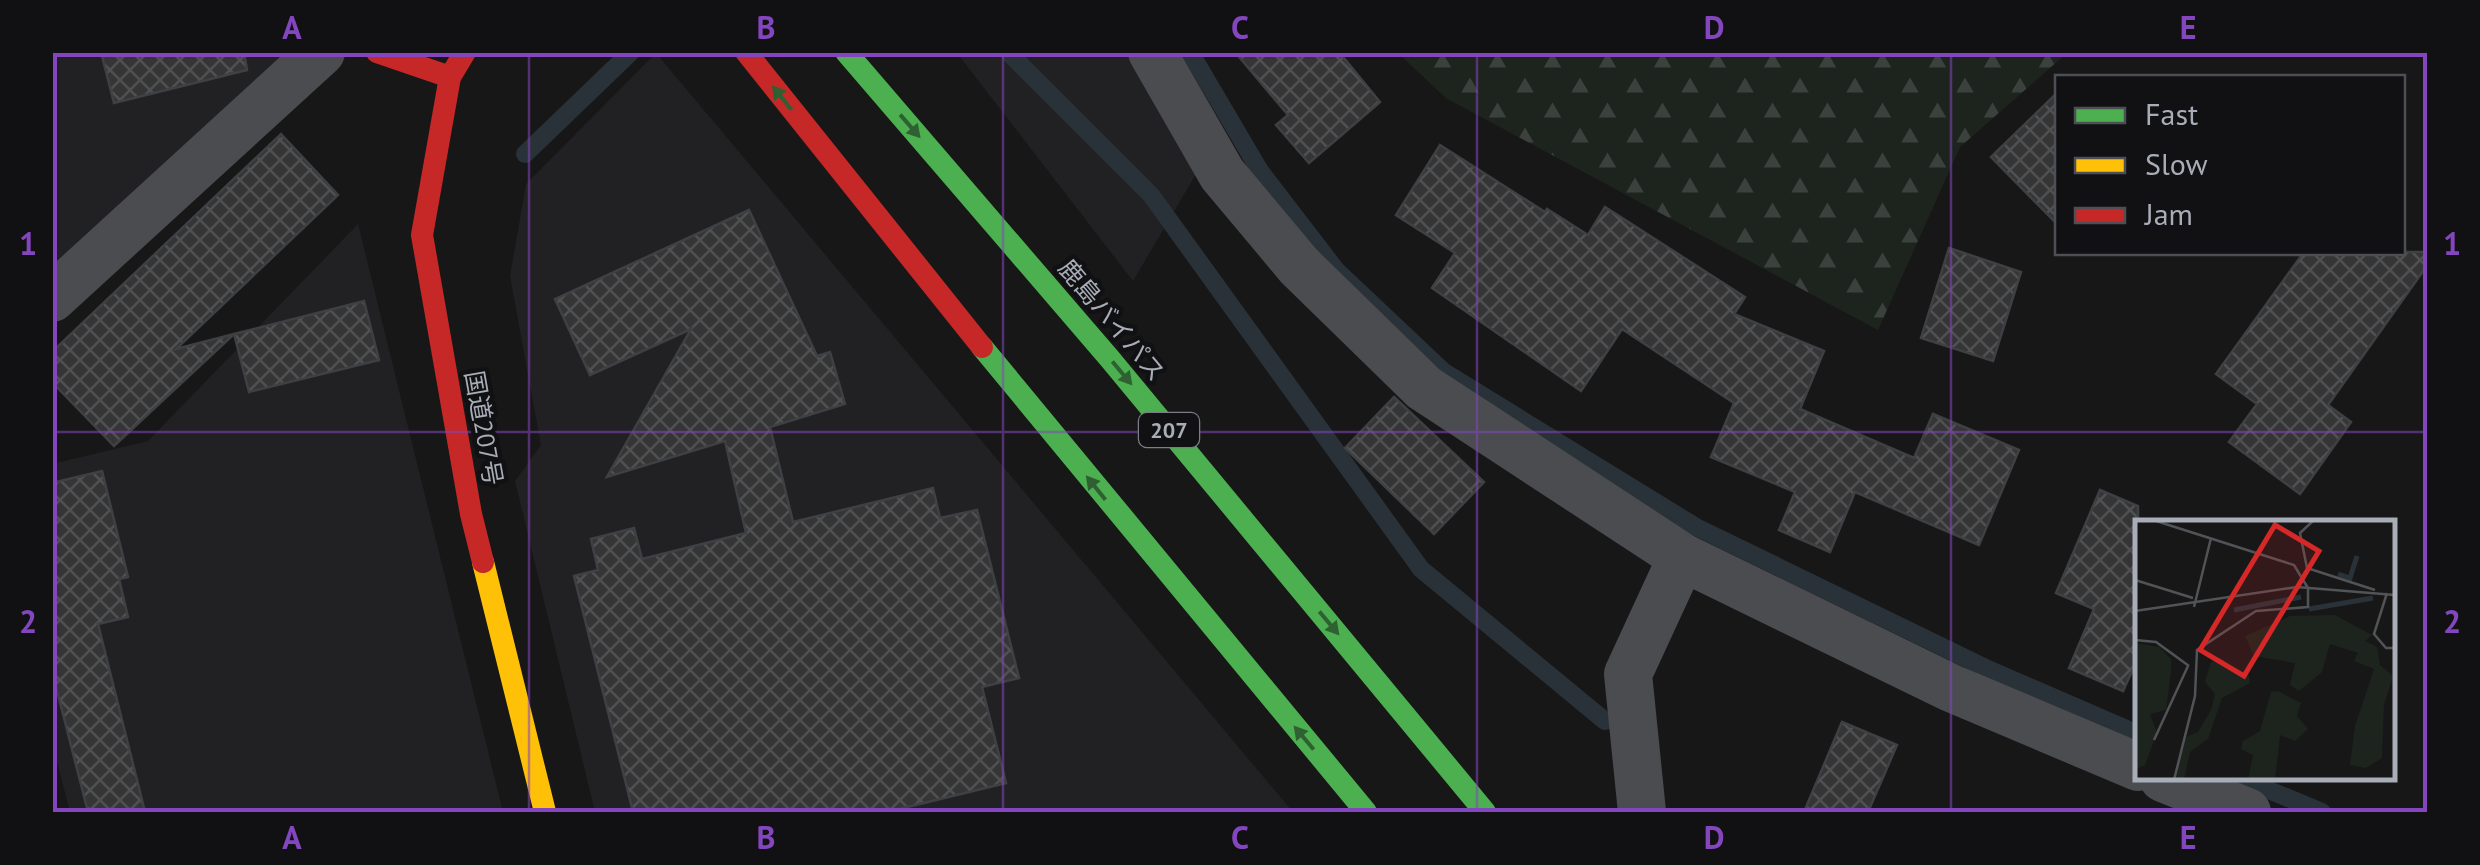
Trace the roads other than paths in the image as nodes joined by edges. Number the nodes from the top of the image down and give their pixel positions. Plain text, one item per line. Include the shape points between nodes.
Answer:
1 (321, 52) edge
2 (377, 52) edge
3 (465, 52) edge
4 (746, 52) edge
5 (846, 52) edge
6 (1152, 52) edge
7 (450, 77) junction
8 (52, 298) edge
9 (1682, 557) junction
10 (2135, 766) edge
11 (2169, 780) edge
12 (544, 812) edge
13 (1366, 812) edge
14 (1485, 812) edge
15 (1642, 812) edge
16 (2247, 812) edge

1 - 8 street
2 - 7 main road
3 - 7 main road, 国道207号
13 -> 4 main road
5 -> 14 main road, 鹿島バイパス / 207
6 - 9 street via 1222,174 1299,266 1424,388
7 - 12 main road, 国道207号 via 422,234 470,514
9 - 10 street via 1950,688
9 - 15 street via 1628,674
11 - 16 street

